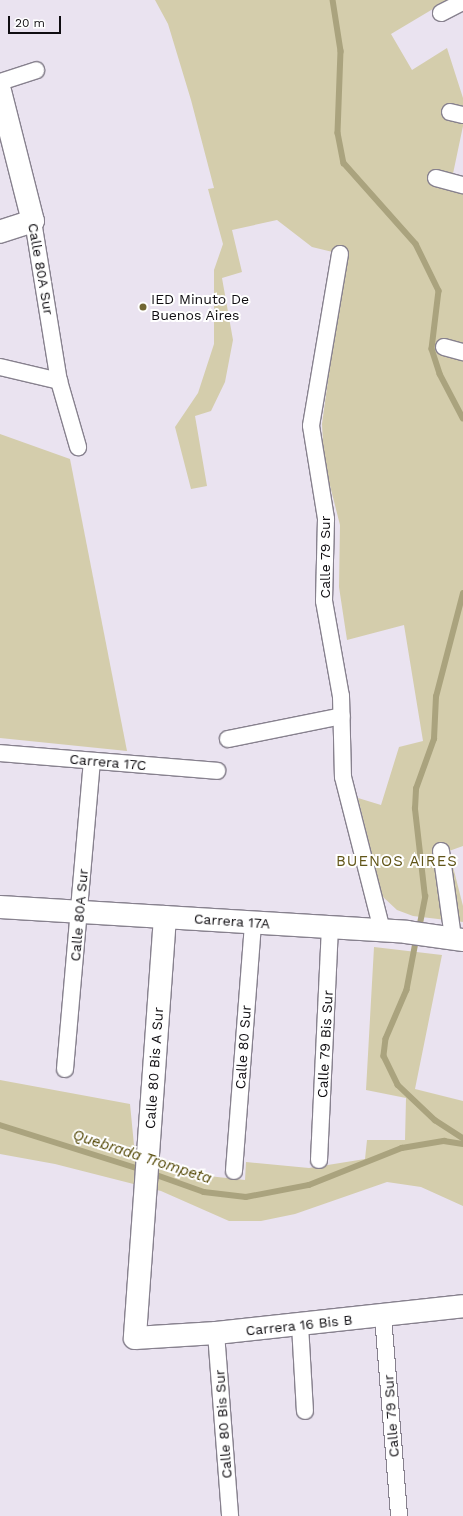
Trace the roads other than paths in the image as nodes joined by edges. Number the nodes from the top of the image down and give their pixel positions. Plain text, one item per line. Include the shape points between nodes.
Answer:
1 (463, 2) edge
2 (441, 13) dead end
3 (36, 70) dead end
4 (0, 82) edge
5 (0, 91) edge
6 (436, 178) dead end
7 (463, 185) edge
8 (33, 221) junction
9 (0, 232) edge
10 (340, 254) dead end
11 (444, 346) dead end
12 (463, 352) edge
13 (0, 367) edge
14 (59, 381) junction
15 (78, 447) dead end
16 (342, 716) junction
17 (228, 740) dead end
18 (0, 753) edge
19 (92, 761) junction
20 (217, 771) dead end
21 (441, 851) dead end
22 (0, 907) edge
23 (79, 912) junction
24 (165, 917) junction
25 (253, 922) junction
26 (330, 927) junction
27 (382, 930) junction
28 (458, 939) edge
29 (65, 1069) dead end
30 (319, 1160) dead end
31 (234, 1171) dead end
32 (463, 1306) edge
33 (383, 1316) junction
34 (300, 1325) junction
35 (216, 1333) junction
36 (135, 1338) joint
37 (305, 1411) dead end
38 (230, 1516) edge
39 (398, 1516) edge

1 - 2 street
3 - 4 street
5 - 8 street, Calle 80A Sur
6 - 7 street
8 - 9 street
8 - 14 street, Calle 80A Sur
10 - 16 street, Calle 79 Sur via 311,426 326,519 324,601
11 - 12 street
13 - 14 street
14 - 15 street, Calle 80A Sur
16 - 17 street
16 - 27 street, Calle 79 Sur via 343,777
18 - 19 street, Carrera 17C
19 - 20 street, Carrera 17C
19 - 23 street, Calle 80A Sur
21 - 28 street
22 - 23 street, Carrera 17A
23 - 24 street, Carrera 17A
23 - 29 street, Calle 80A Sur
24 - 25 street, Carrera 17A
24 - 36 street, Calle 80 Bis A Sur
25 - 26 street, Carrera 17A
25 - 31 street, Calle 80 Sur
26 - 27 street, Carrera 17A
26 - 30 street, Calle 79 Bis Sur
27 - 28 street, Carrera 17A
32 - 33 street, Carrera 16 Bis B
33 - 34 street, Carrera 16 Bis B
33 - 39 street, Calle 79 Sur
34 - 35 street, Carrera 16 Bis B
34 - 37 street
35 - 36 street, Carrera 16 Bis B
35 - 38 street, Calle 80 Bis Sur

